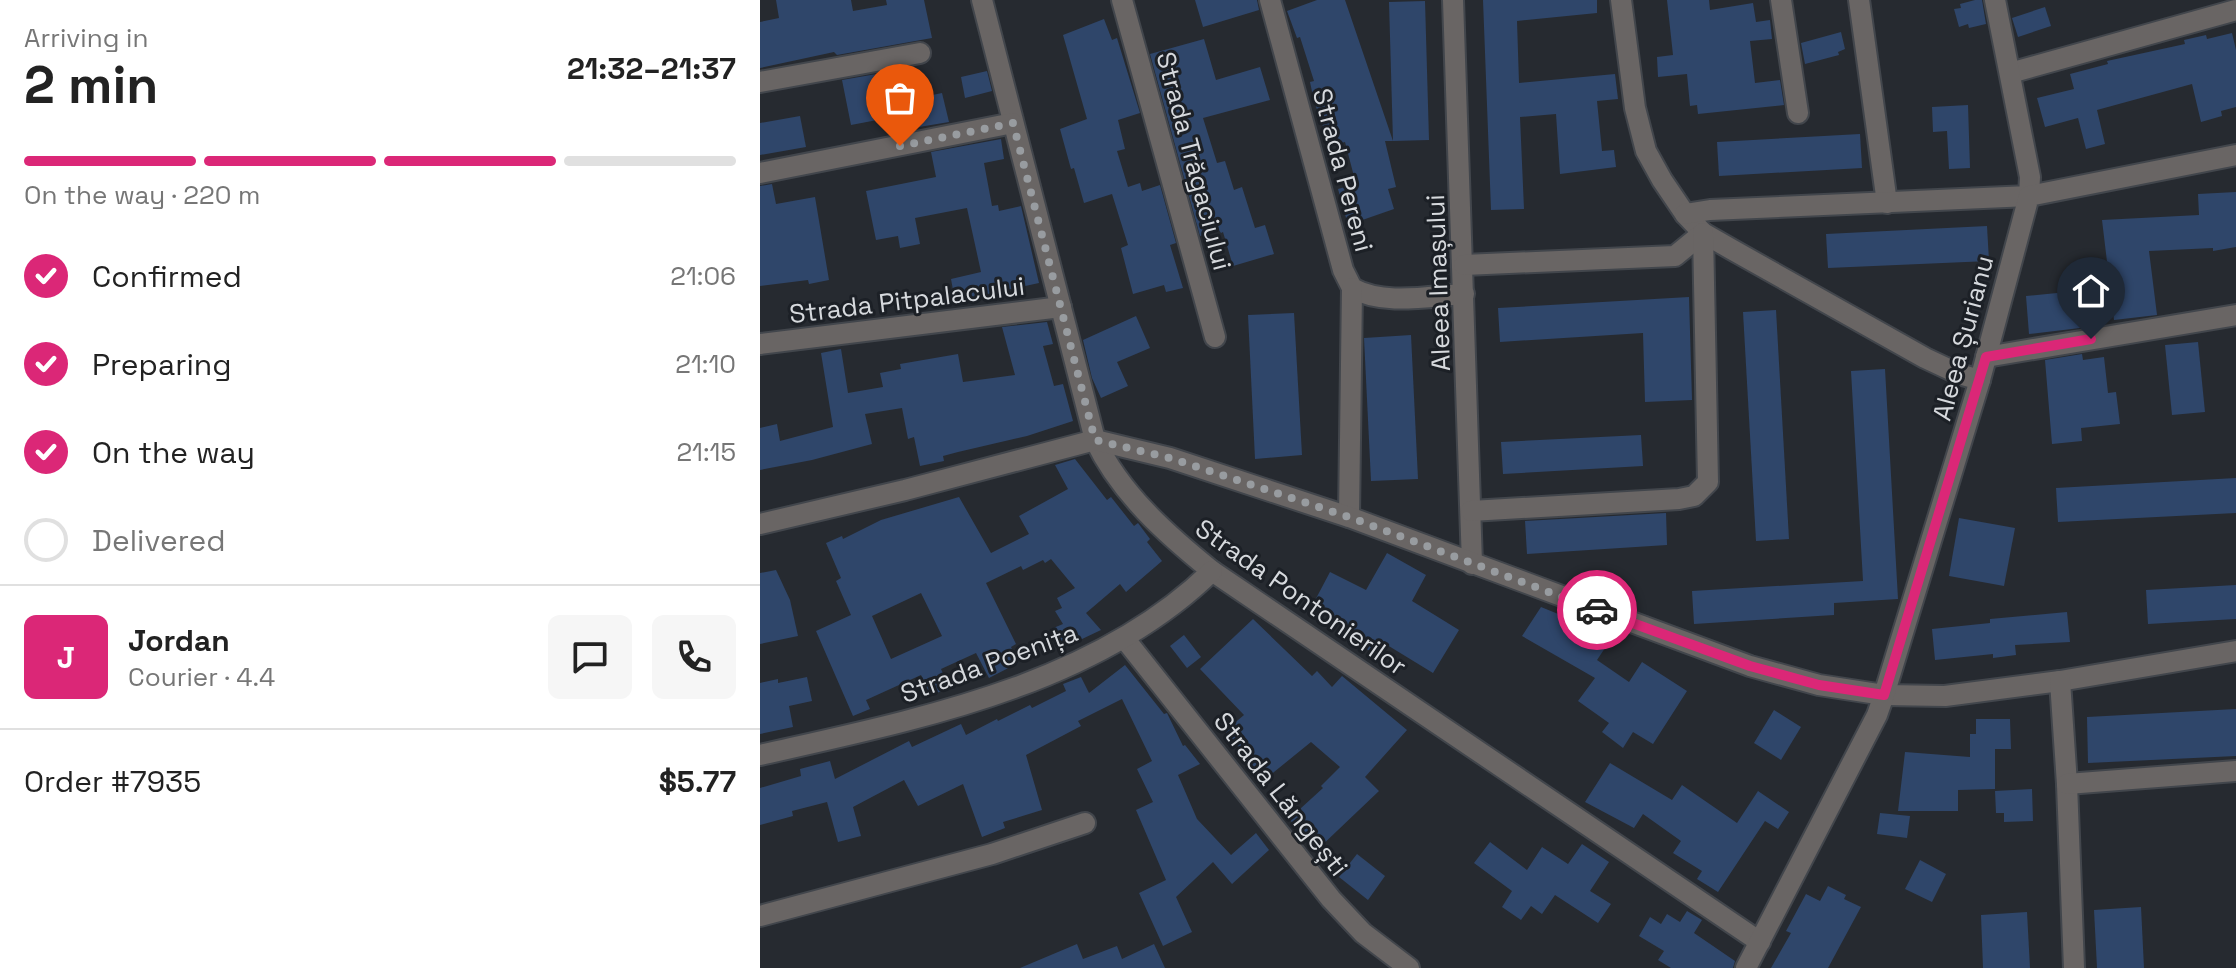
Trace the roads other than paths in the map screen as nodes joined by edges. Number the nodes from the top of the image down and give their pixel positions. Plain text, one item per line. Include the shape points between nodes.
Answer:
1 (982, 0) edge
2 (1122, 0) edge
3 (1270, 0) edge
4 (1453, 0) edge
5 (1621, 0) edge
6 (1781, 0) edge
7 (1859, 0) edge
8 (1995, 0) edge
9 (2236, 10) edge
10 (920, 53) dead end
11 (2010, 73) junction
12 (760, 82) edge
13 (1798, 113) dead end
14 (1013, 123) junction
15 (2236, 155) edge
16 (760, 173) edge
17 (2029, 196) junction
18 (1887, 203) junction
19 (1685, 214) junction
20 (1703, 233) junction
21 (1464, 265) junction
22 (1352, 288) junction
23 (1464, 294) junction
24 (1061, 307) junction
25 (2236, 315) edge
26 (1215, 337) dead end
27 (760, 344) edge
28 (1986, 357) junction
29 (1980, 380) junction
30 (1095, 440) junction
31 (1471, 511) junction
32 (1349, 517) junction
33 (760, 524) edge
34 (1472, 564) junction
35 (1212, 571) junction
36 (1124, 638) junction
37 (2236, 651) edge
38 (2060, 681) junction
39 (1884, 695) junction
40 (760, 755) edge
41 (2236, 771) edge
42 (2067, 784) junction
43 (1085, 823) dead end
44 (760, 916) edge
45 (1760, 942) junction
46 (1409, 968) edge
47 (1746, 968) edge
48 (2074, 968) edge

1 - 14 street, Strada Pontonierilor
2 - 26 street, Strada Trăgaciului
3 - 22 street, Strada Pereni
4 - 21 street, Aleea Imașului
5 - 19 street via 1646,151
6 - 13 street
7 - 18 street
8 - 11 street, Aleea Șurianu
9 - 11 street
10 - 12 street
11 - 17 street, Aleea Șurianu
14 - 16 street
14 - 24 street, Strada Pontonierilor
15 - 17 street
17 - 18 street
17 - 28 street, Aleea Șurianu
18 - 19 street
19 - 20 street
20 - 21 street via 1675,256
20 - 29 street via 1925,358
20 - 31 street via 1708,482 1694,496 1679,499
21 - 23 street, Aleea Imașului
22 - 23 street, Strada Pereni via 1369,296 1401,298
22 - 32 street
23 - 31 street, Aleea Imașului
24 - 27 street, Strada Pitpalacului
24 - 30 street, Strada Pontonierilor
25 - 28 street
28 - 29 street, Aleea Șurianu
29 - 39 street, Aleea Șurianu
30 - 32 street via 1170,458
30 - 33 street
30 - 35 street, Strada Pontonierilor via 1136,500
31 - 34 street, Aleea Imașului
32 - 34 street
34 - 39 street via 1750,666
35 - 36 street, Strada Poenița
35 - 45 street, Strada Pontonierilor
36 - 40 street, Strada Poenița via 976,700
36 - 46 street, Strada Lăngești via 1331,899 1363,933
37 - 38 street
38 - 39 street via 1945,696
38 - 42 street
39 - 45 street
41 - 42 street
42 - 48 street
43 - 44 street via 992,854
45 - 47 street

